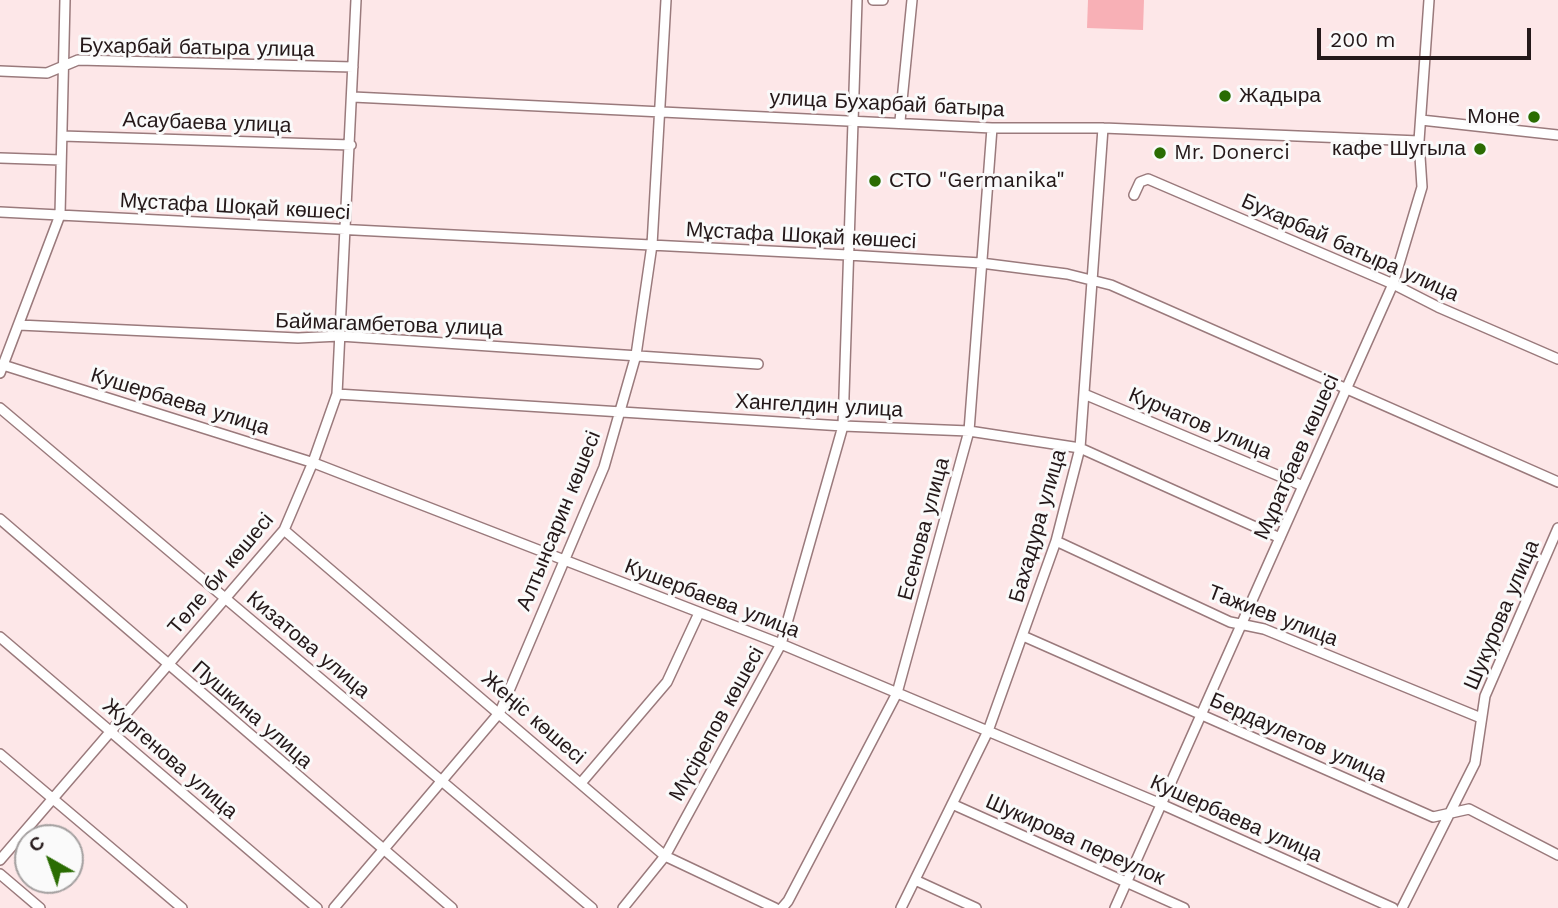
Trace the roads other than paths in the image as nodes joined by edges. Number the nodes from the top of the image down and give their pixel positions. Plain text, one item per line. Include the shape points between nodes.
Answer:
1 (65, 0) edge
2 (356, 0) edge
3 (666, 0) edge
4 (858, 0) edge
5 (873, 0) edge
6 (883, 0) edge
7 (912, 0) edge
8 (1429, 0) edge
9 (64, 66) junction
10 (353, 67) junction
11 (0, 71) edge
12 (353, 97) junction
13 (660, 112) junction
14 (851, 120) junction
15 (1421, 120) junction
16 (900, 121) junction
17 (992, 128) junction
18 (1103, 128) junction
19 (1558, 135) edge
20 (62, 136) junction
21 (1419, 141) junction
22 (351, 145) junction
23 (0, 158) edge
24 (61, 160) junction
25 (1134, 195) dead end
26 (0, 212) edge
27 (60, 215) junction
28 (346, 231) junction
29 (652, 246) junction
30 (848, 255) junction
31 (981, 263) junction
32 (1091, 278) junction
33 (1393, 284) junction
34 (19, 325) junction
35 (340, 336) junction
36 (636, 355) junction
37 (1558, 359) edge
38 (758, 364) dead end
39 (2, 369) edge
40 (1347, 389) junction
41 (337, 394) junction
42 (1084, 394) junction
43 (0, 408) edge
44 (620, 411) junction
45 (843, 426) junction
46 (969, 431) junction
47 (1080, 448) junction
48 (313, 462) junction
49 (1558, 482) edge
50 (1303, 486) junction
51 (0, 519) edge
52 (1558, 528) edge
53 (284, 530) junction
54 (1280, 538) junction
55 (1056, 541) junction
56 (564, 561) junction
57 (225, 598) junction
58 (699, 613) junction
59 (1240, 625) junction
60 (1023, 636) junction
61 (0, 637) edge
62 (781, 644) junction
63 (167, 665) junction
64 (897, 693) junction
65 (499, 712) junction
66 (1200, 715) junction
67 (1481, 718) junction
68 (111, 731) junction
69 (988, 731) junction
70 (0, 754) edge
71 (442, 781) junction
72 (581, 783) junction
73 (52, 800) junction
74 (952, 804) junction
75 (1161, 804) junction
76 (1450, 812) junction
77 (383, 850) junction
78 (1558, 855) edge
79 (665, 856) junction
80 (0, 860) edge
81 (0, 874) edge
82 (915, 880) junction
83 (1126, 883) junction
84 (40, 908) edge
85 (182, 908) edge
86 (317, 908) edge
87 (334, 908) edge
88 (452, 908) edge
89 (592, 908) edge
90 (623, 908) edge
91 (775, 908) edge
92 (782, 908) edge
93 (901, 908) edge
94 (976, 908) edge
95 (1115, 908) edge
96 (1184, 908) edge
97 (1393, 908) edge
98 (1402, 908) edge

1 - 9 street
2 - 10 street, Төле би көшесі
3 - 13 street, Алтынсарин көшесі
4 - 14 street, Мүсірепов көшесі
5 - 6 street
7 - 16 street
8 - 15 street, Мұратбаев көшесі
9 - 10 street, Бухарбай батыра улица via 78,60
9 - 11 street, Бухарбай батыра улица via 47,73
9 - 20 street
10 - 12 street, Төле би көшесі
12 - 13 street, улица Бухарбай батыра
12 - 22 street, Төле би көшесі
13 - 14 street, улица Бухарбай батыра
13 - 29 street, Алтынсарин көшесі
14 - 16 street, улица Бухарбай батыра
14 - 30 street, Мүсірепов көшесі
15 - 19 street
15 - 21 street, Мұратбаев көшесі
16 - 17 street, улица Бухарбай батыра
17 - 18 street, улица Бухарбай батыра
17 - 31 street, Есенова улица
18 - 21 street, улица Бухарбай батыра
18 - 32 street, Бахадура улица
20 - 22 street, Асаубаева улица
20 - 24 street
21 - 33 street, Мұратбаев көшесі via 1422,187
22 - 28 street, Төле би көшесі
23 - 24 street
24 - 27 street
25 - 33 street, Бухарбай батыра улица via 1148,179
26 - 27 street, Мұстафа Шоқай көшесі
27 - 28 street, Мұстафа Шоқай көшесі
27 - 34 street
28 - 29 street, Мұстафа Шоқай көшесі
28 - 35 street, Төле би көшесі
29 - 30 street, Мұстафа Шоқай көшесі
29 - 36 street, Алтынсарин көшесі
30 - 31 street, Мұстафа Шоқай көшесі
30 - 45 street, Мүсірепов көшесі
31 - 32 street, Мұстафа Шоқай көшесі
31 - 46 street, Есенова улица
32 - 40 street, Мұстафа Шоқай көшесі
32 - 42 street, Бахадура улица
33 - 37 street, Бухарбай батыра улица
33 - 40 street, Мұратбаев көшесі
34 - 35 street, Баймагамбетова улица
34 - 39 street
35 - 36 street, Баймагамбетова улица
35 - 41 street, Төле би көшесі
36 - 38 street, Баймагамбетова улица
36 - 44 street, Алтынсарин көшесі
39 - 48 street, Кушербаева улица
40 - 49 street, Мұстафа Шоқай көшесі
40 - 50 street, Мұратбаев көшесі
41 - 44 street, Хангелдин улица
41 - 48 street, Төле би көшесі
42 - 47 street, Бахадура улица
42 - 50 street, Курчатов улица
43 - 57 street, Кизатова улица
44 - 45 street, Хангелдин улица
44 - 56 street, Алтынсарин көшесі via 604,467
45 - 46 street, Хангелдин улица
45 - 62 street, Мүсірепов көшесі
46 - 47 street, Хангелдин улица
46 - 64 street, Есенова улица
47 - 54 street, Хангелдин улица
47 - 55 street, Бахадура улица
48 - 53 street, Төле би көшесі
48 - 56 street, Кушербаева улица
50 - 54 street, Мұратбаев көшесі
51 - 63 street, Пушкина улица
52 - 67 street, Шукурова улица via 1485,696
53 - 57 street, Төле би көшесі
53 - 65 street, Жеңіс көшесі
54 - 59 street, Мұратбаев көшесі
55 - 59 street, Тажиев улица
55 - 60 street, Бахадура улица
56 - 58 street, Кушербаева улица
56 - 65 street, Алтынсарин көшесі
57 - 63 street, Төле би көшесі
57 - 71 street, Кизатова улица
58 - 62 street, Кушербаева улица
58 - 72 street via 667,682
59 - 66 street, Мұратбаев көшесі
59 - 67 street, Тажиев улица via 1264,629
60 - 66 street, Бердаулетов улица
60 - 69 street, Бахадура улица
61 - 68 street, Жургенова улица
62 - 64 street, Кушербаева улица
62 - 79 street, Мүсірепов көшесі
63 - 68 street, Төле би көшесі
63 - 77 street, Пушкина улица
64 - 69 street, Кушербаева улица
64 - 92 street, Есенова улица
65 - 71 street, Алтынсарин көшесі
65 - 72 street, Жеңіс көшесі
66 - 75 street, Мұратбаев көшесі
66 - 76 street, Бердаулетов улица via 1433,817
67 - 76 street, Шукурова улица via 1475,763
68 - 73 street, Төле би көшесі
68 - 86 street, Жургенова улица
69 - 74 street, Бахадура улица
69 - 75 street, Кушербаева улица
70 - 73 street
71 - 77 street, Алтынсарин көшесі
71 - 89 street, Кизатова улица
72 - 79 street, Жеңіс көшесі
73 - 80 street, Төле би көшесі
73 - 85 street
74 - 82 street, Бахадура улица
74 - 83 street, Шукирова переулок
75 - 83 street, Мұратбаев көшесі
75 - 97 street, Кушербаева улица
76 - 78 street, Бердаулетов улица via 1469,809
76 - 98 street, Шукурова улица
77 - 87 street, Алтынсарин көшесі
77 - 88 street, Пушкина улица
79 - 90 street, Мүсірепов көшесі
79 - 91 street, Жеңіс көшесі
81 - 84 street
82 - 93 street, Бахадура улица
82 - 94 street
83 - 95 street, Мұратбаев көшесі
83 - 96 street, Шукирова переулок

